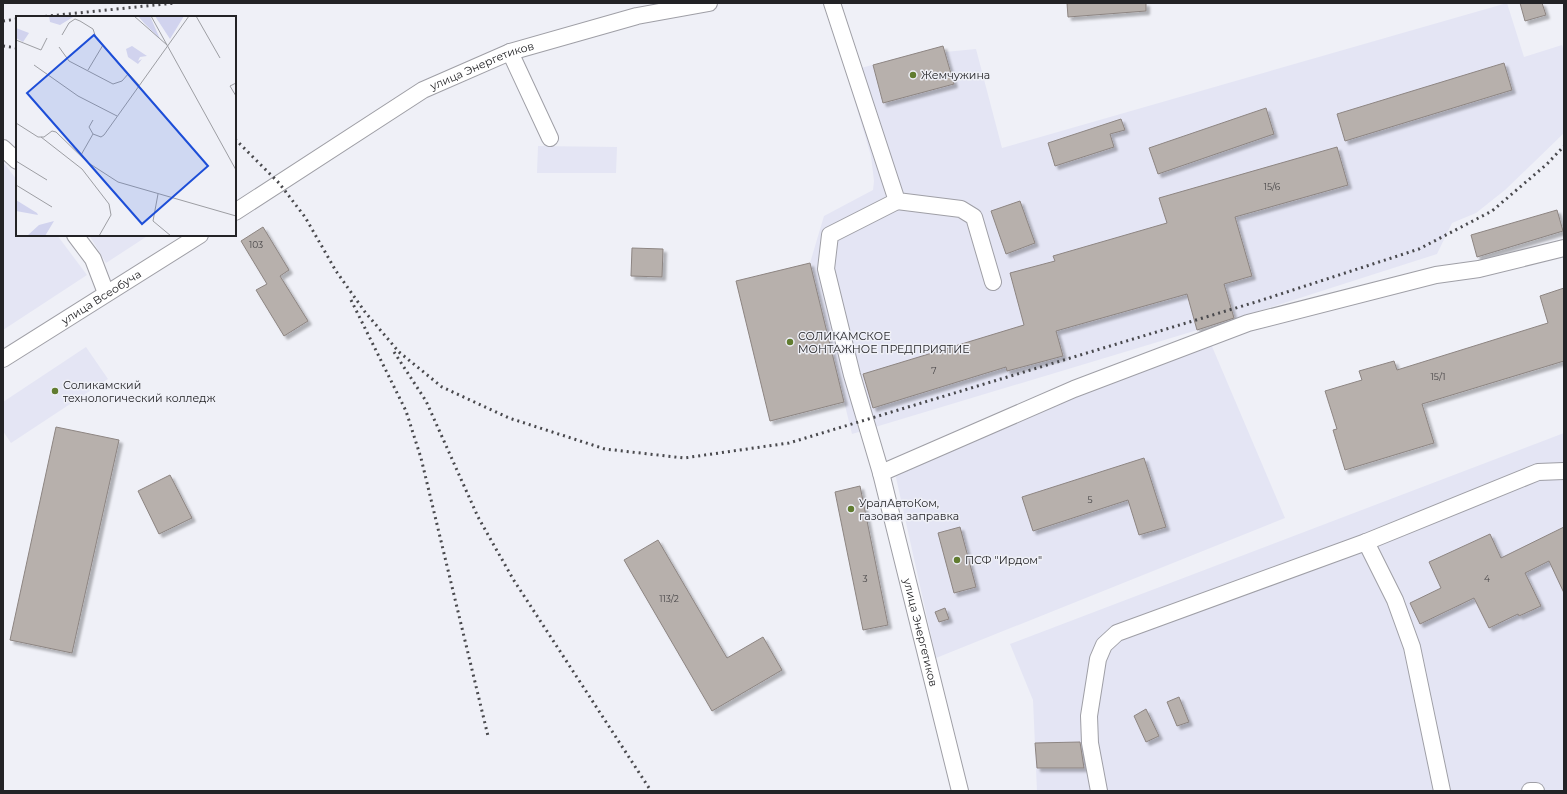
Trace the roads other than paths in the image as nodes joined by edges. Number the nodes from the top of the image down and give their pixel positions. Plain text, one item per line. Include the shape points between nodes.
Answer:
1 (709, 3) edge
2 (832, 3) edge
3 (510, 52) junction
4 (550, 138) dead end
5 (3, 148) edge
6 (16, 160) edge
7 (897, 201) junction
8 (236, 211) edge
9 (76, 236) edge
10 (198, 236) edge
11 (1564, 248) edge
12 (993, 282) dead end
13 (106, 293) junction
14 (3, 359) edge
15 (1564, 471) edge
16 (881, 473) junction
17 (1366, 542) junction
18 (960, 791) edge
19 (1099, 791) edge
20 (1442, 791) edge
21 (1530, 791) edge
22 (1536, 791) edge

1 - 3 street, улица Энергетиков via 637,16
2 - 7 street
3 - 4 street
3 - 8 street, улица Энергетиков via 423,90
5 - 6 street
7 - 12 street via 961,209 974,217
7 - 16 street, улица Энергетиков via 830,235 826,269 852,375
9 - 13 street via 93,259
10 - 13 street, улица Всеобуча
11 - 16 street via 1479,269 1436,275 1248,324 1074,389
13 - 14 street, улица Всеобуча
15 - 17 street via 1538,472
16 - 18 street, улица Энергетиков
17 - 19 street via 1117,633 1104,645 1098,659 1089,716 1090,743
17 - 20 street via 1395,600 1412,646
21 - 22 street

